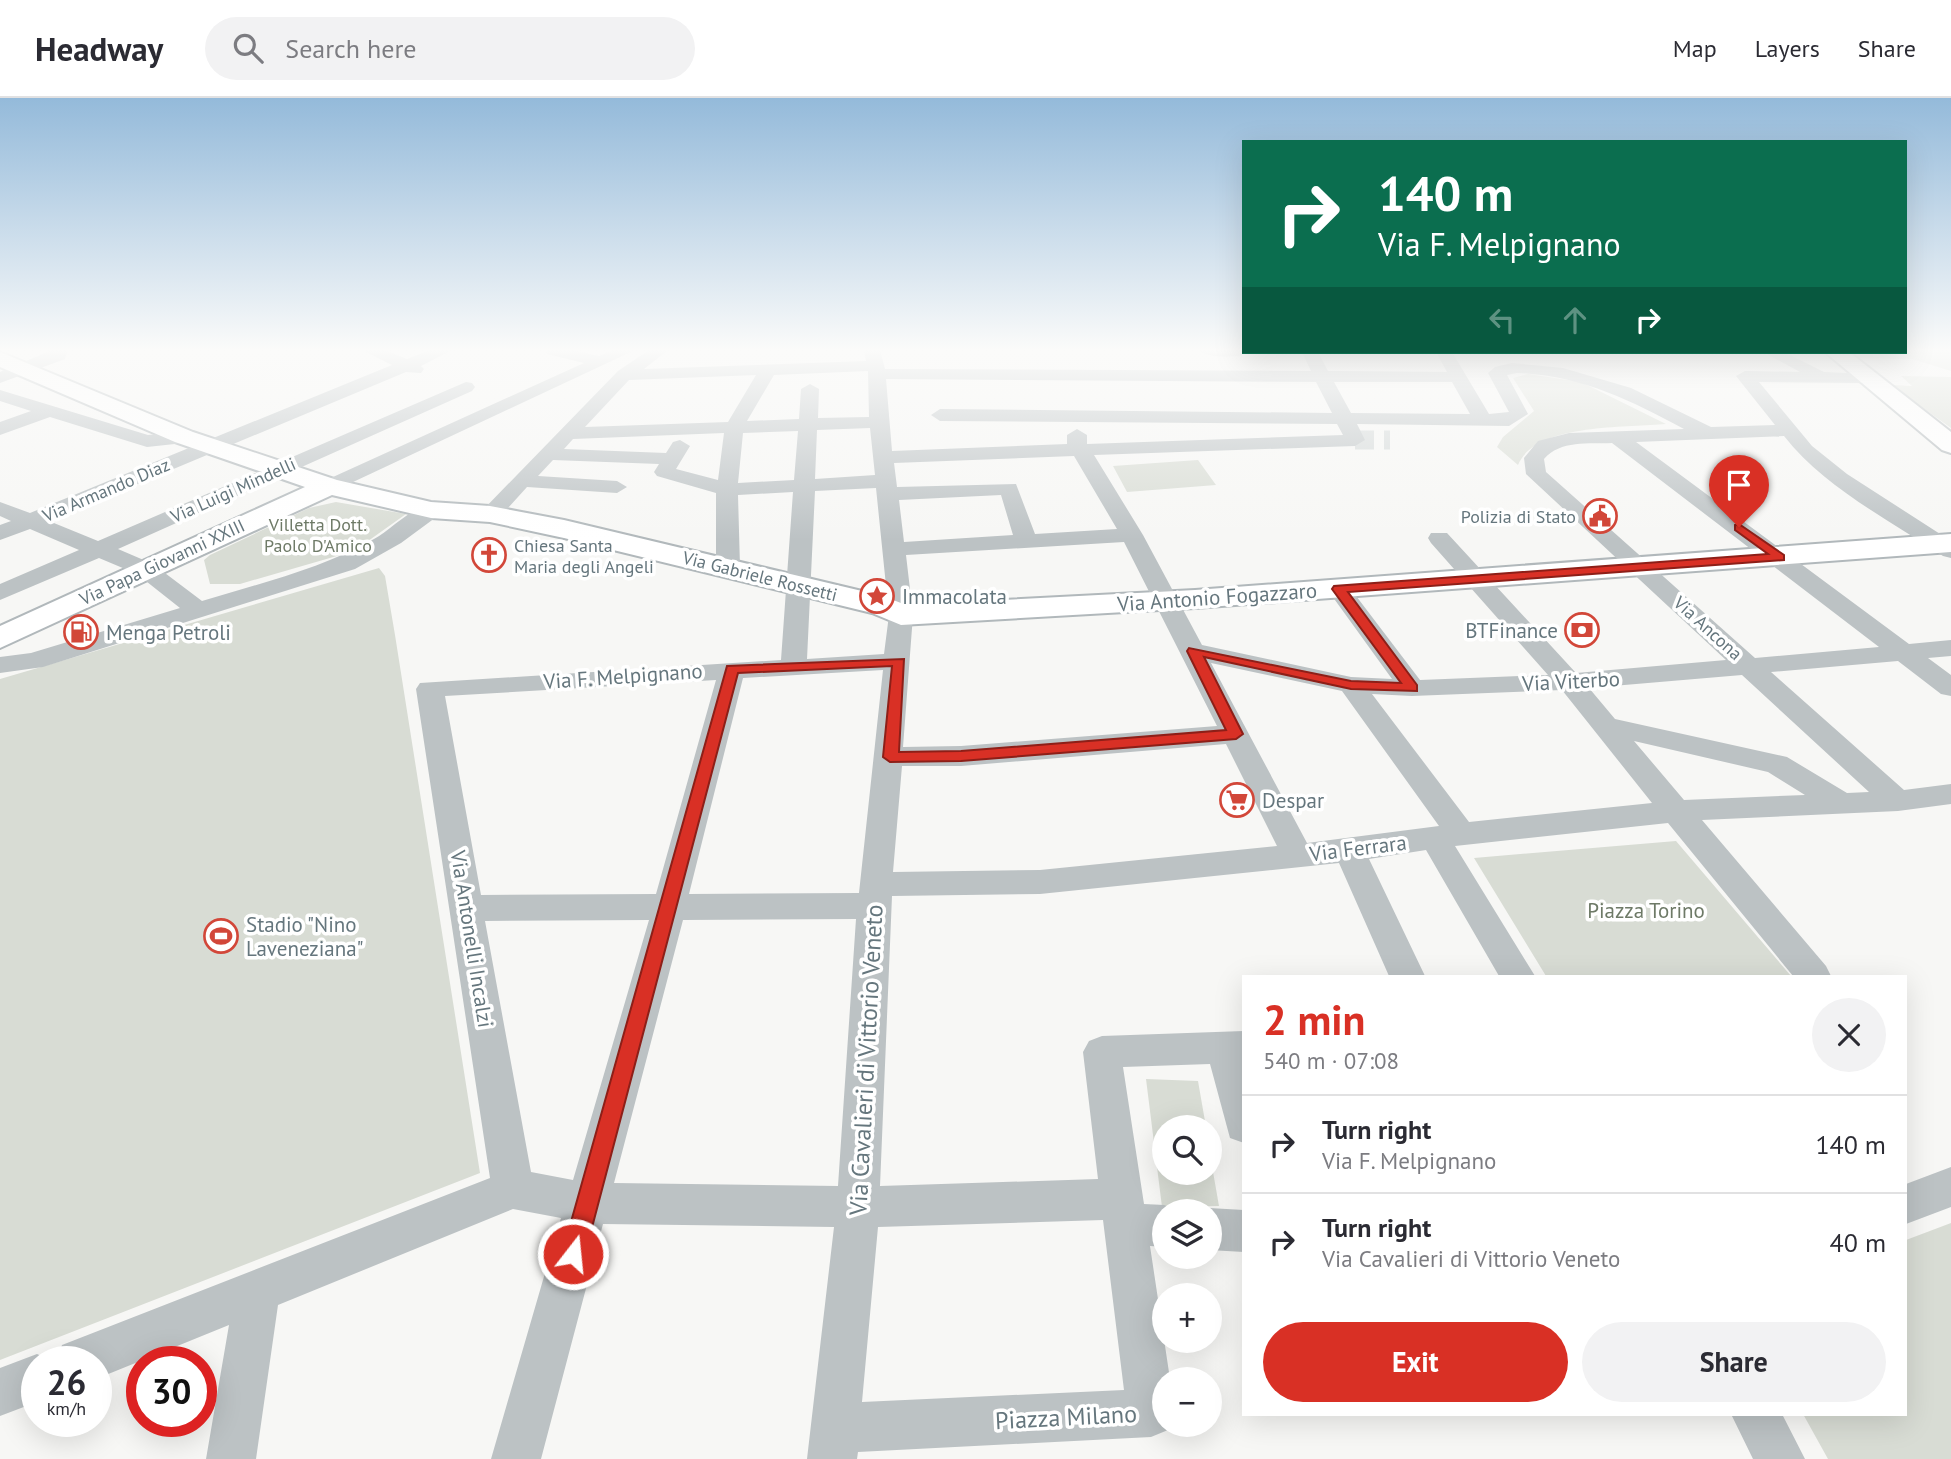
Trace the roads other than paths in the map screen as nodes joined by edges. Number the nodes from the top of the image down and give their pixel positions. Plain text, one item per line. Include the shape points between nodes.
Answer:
1 (42, 414) edge
2 (62, 414) edge
3 (129, 414) edge
4 (290, 414) edge
5 (406, 414) edge
6 (487, 414) edge
7 (589, 414) edge
8 (742, 414) edge
9 (806, 414) edge
10 (877, 414) edge
11 (945, 414) edge
12 (945, 414) edge
13 (1012, 414) edge
14 (1068, 414) edge
15 (1210, 414) edge
16 (1277, 414) edge
17 (1341, 414) edge
18 (1480, 414) edge
19 (1519, 414) edge
20 (1666, 414) edge
21 (1776, 414) edge
22 (1912, 414) edge
23 (939, 415) junction
24 (1075, 416) junction
25 (1144, 416) junction
26 (1211, 417) junction
27 (1279, 418) junction
28 (1344, 419) junction
29 (1483, 420) junction
30 (878, 422) junction
31 (807, 424) junction
32 (734, 427) junction
33 (0, 429) edge
34 (690, 429) junction
35 (1789, 430) junction
36 (1705, 432) junction
37 (571, 433) junction
38 (184, 437) junction
39 (1618, 438) junction
40 (1440, 439) dead end
41 (1288, 441) junction
42 (1221, 443) junction
43 (1951, 445) edge
44 (1152, 446) junction
45 (209, 447) junction
46 (1007, 451) junction
47 (1082, 451) junction
48 (551, 454) junction
49 (883, 457) junction
50 (672, 459) junction
51 (277, 470) junction
52 (524, 481) junction
53 (806, 485) junction
54 (329, 486) junction
55 (617, 487) dead end
56 (886, 487) junction
57 (727, 489) junction
58 (0, 508) edge
59 (431, 510) junction
60 (490, 514) junction
61 (31, 520) junction
62 (0, 533) edge
63 (1132, 535) junction
64 (1439, 538) dead end
65 (1026, 540) junction
66 (1947, 546) edge
67 (893, 549) junction
68 (98, 550) junction
69 (1780, 557) junction
70 (728, 567) junction
71 (1641, 568) junction
72 (145, 569) junction
73 (1473, 579) junction
74 (799, 587) junction
75 (1339, 589) junction
76 (0, 593) edge
77 (1165, 601) junction
78 (196, 608) junction
79 (901, 615) junction
80 (0, 638) edge
81 (1951, 648) edge
82 (1194, 651) junction
83 (1904, 653) junction
84 (899, 662) junction
85 (0, 665) edge
86 (794, 666) junction
87 (1752, 668) junction
88 (732, 669) junction
89 (1569, 682) junction
90 (1351, 685) junction
91 (1412, 688) junction
92 (1951, 688) edge
93 (430, 689) joint
94 (1602, 725) junction
95 (1236, 734) junction
96 (890, 757) junction
97 (1951, 794) edge
98 (1898, 801) junction
99 (1839, 802) junction
100 (1677, 811) junction
101 (1448, 836) junction
102 (1349, 850) junction
103 (1298, 855) junction
104 (876, 895) junction
105 (670, 905) junction
106 (468, 908) junction
107 (1408, 975) edge
108 (1517, 975) edge
109 (1812, 975) edge
110 (1235, 1048) edge
111 (1242, 1108) edge
112 (1951, 1187) edge
113 (513, 1189) junction
114 (588, 1203) junction
115 (1907, 1204) edge
116 (858, 1208) junction
117 (1138, 1216) edge
118 (1222, 1230) edge
119 (1242, 1231) edge
120 (257, 1292) junction
121 (112, 1349) edge
122 (21, 1384) edge
123 (0, 1392) edge
124 (1756, 1416) edge
125 (833, 1443) edge
126 (231, 1459) edge
127 (516, 1459) edge
128 (1780, 1459) edge

1 - 33 street
2 - 38 street via 147,441
3 - 38 street, Via Gabriele Rossetti
4 - 45 street, Via Armando Diaz
5 - 51 street, Via Luigi Mindelli
6 - 54 street, Via Papa Giovanni XXIII
7 - 37 street
8 - 32 street
9 - 31 street
10 - 30 street, Via Cavalieri di Vittorio Veneto
11 - 23 street
12 - 23 street
13 - 46 street
14 - 24 street
15 - 26 street
16 - 27 street
17 - 28 street
18 - 29 street
19 - 29 street via 1509,420
20 - 36 street
21 - 35 street
22 - 43 street
23 - 46 street
23 - 49 street
24 - 25 street
24 - 47 street via 1077,444
25 - 26 street
25 - 44 street
26 - 27 street
26 - 42 street
27 - 28 street
27 - 41 street
28 - 29 street
28 - 41 street via 1355,440
29 - 40 street via 1477,439
30 - 31 street
30 - 49 street, Via Cavalieri di Vittorio Veneto
31 - 32 street
31 - 53 street
32 - 34 street
32 - 57 street
34 - 37 street
34 - 50 street
35 - 36 street, Via Ancona
35 - 66 street via 1805,450 1840,478
36 - 39 street, Via Ancona
37 - 48 street
38 - 45 street, Via Gabriele Rossetti
39 - 69 street
39 - 71 street, Via Ancona via 1545,444 1534,458 1536,474
41 - 42 street
42 - 44 street
44 - 47 street
45 - 51 street, Via Gabriele Rossetti
45 - 61 street, Via Armando Diaz
46 - 47 street
47 - 63 street
48 - 50 street
48 - 52 street
49 - 56 street, Via Cavalieri di Vittorio Veneto
50 - 57 street via 664,472
51 - 54 street, Via Gabriele Rossetti
51 - 68 street, Via Luigi Mindelli
52 - 55 street
52 - 60 street
53 - 56 street
53 - 57 street
53 - 74 street
54 - 59 street, Via Gabriele Rossetti
54 - 72 street, Via Papa Giovanni XXIII
56 - 65 street via 1009,488
56 - 67 street, Via Cavalieri di Vittorio Veneto
57 - 70 street
58 - 61 street
59 - 60 street, Via Gabriele Rossetti
59 - 78 street via 347,564
60 - 70 street, Via Gabriele Rossetti
61 - 62 street, Via Armando Diaz
61 - 68 street
63 - 65 street
63 - 77 street
64 - 73 street
65 - 67 street
66 - 69 street, Via Antonio Fogazzaro
67 - 79 street, Via Cavalieri di Vittorio Veneto
68 - 72 street
68 - 76 street, Via Luigi Mindelli
69 - 71 street, Via Antonio Fogazzaro
69 - 83 street
70 - 74 street, Via Gabriele Rossetti
71 - 73 street, Via Antonio Fogazzaro
71 - 87 street, Via Ancona
72 - 78 street
72 - 80 street, Via Papa Giovanni XXIII
73 - 75 street, Via Antonio Fogazzaro
73 - 89 street
74 - 79 street, Via Gabriele Rossetti via 883,606
74 - 86 street
75 - 77 street, Via Antonio Fogazzaro
75 - 91 street
77 - 79 street, Via Antonio Fogazzaro
77 - 82 street
78 - 85 street via 34,661
79 - 84 street, Via Cavalieri di Vittorio Veneto
81 - 83 street, Via Viterbo
82 - 90 street, Via Viterbo
82 - 95 street
83 - 87 street, Via Viterbo
83 - 92 street
84 - 86 street, Via F. Melpignano
84 - 96 street, Via Cavalieri di Vittorio Veneto
86 - 88 street, Via F. Melpignano
87 - 89 street, Via Viterbo
87 - 98 street, Via Ancona
88 - 93 street, Via F. Melpignano
88 - 105 street
89 - 91 street, Via Viterbo
89 - 94 street
90 - 91 street, Via Viterbo
90 - 101 street
93 - 106 street, Via Antonelli Incalzi
94 - 99 street via 1777,764
94 - 100 street
95 - 96 street via 961,756
95 - 103 street
96 - 104 street, Via Cavalieri di Vittorio Veneto
97 - 98 street, Via Ferrara
98 - 99 street, Via Ferrara
99 - 100 street, Via Ferrara
100 - 101 street, Via Ferrara
100 - 109 street
101 - 102 street, Via Ferrara
101 - 108 street
102 - 103 street, Via Ferrara
102 - 107 street
103 - 104 street, Via Ferrara
104 - 105 street, Via Ferrara
104 - 116 street, Via Cavalieri di Vittorio Veneto
105 - 106 street, Via Ferrara
105 - 114 street
106 - 113 street, Via Antonelli Incalzi
110 - 111 street, Piazza Milano
110 - 117 street, Piazza Milano via 1102,1052
112 - 115 street
113 - 114 street
113 - 120 street
114 - 116 street
114 - 127 street
116 - 117 street
116 - 125 street, Via Cavalieri di Vittorio Veneto
117 - 125 street, Piazza Milano via 1151,1413
118 - 119 street
120 - 121 street
120 - 126 street
122 - 123 street
124 - 128 street

